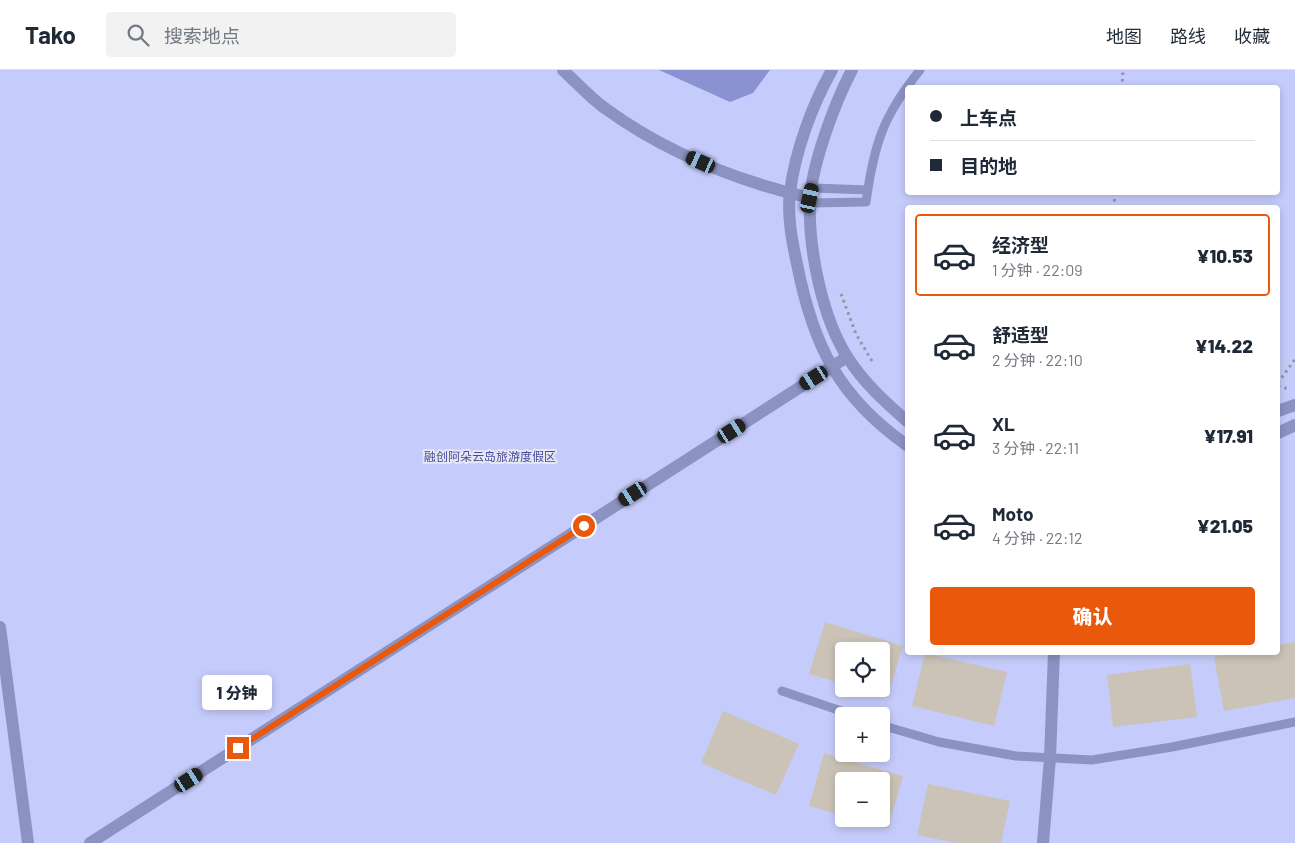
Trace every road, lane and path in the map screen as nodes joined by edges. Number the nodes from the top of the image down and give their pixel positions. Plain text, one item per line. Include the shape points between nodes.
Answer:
1 (563, 70) edge
2 (832, 70) edge
3 (852, 70) edge
4 (920, 70) edge
5 (1123, 70) edge
6 (908, 85) edge
7 (1122, 85) edge
8 (905, 89) edge
9 (868, 190) junction
10 (790, 193) junction
11 (811, 196) junction
12 (839, 291) dead end
13 (847, 357) junction
14 (1295, 359) edge
15 (874, 364) dead end
16 (830, 368) junction
17 (1280, 381) edge
18 (1280, 385) edge
19 (1295, 387) edge
20 (1295, 404) edge
21 (1280, 410) edge
22 (905, 419) edge
23 (1295, 425) edge
24 (1280, 432) edge
25 (905, 443) edge
26 (0, 627) edge
27 (1054, 655) edge
28 (782, 691) dead end
29 (835, 709) edge
30 (1295, 722) edge
31 (890, 728) edge
32 (1050, 758) junction
33 (28, 843) edge
34 (90, 843) edge
35 (1043, 843) edge

1 - 10 street via 604,108 670,149 731,176
2 - 10 street via 811,114
3 - 11 street via 830,122
4 - 6 lane
5 - 7 path
8 - 9 lane via 883,126 871,162
9 - 11 lane
9 - 11 lane via 866,202
10 - 11 street
10 - 16 street via 793,245 800,278 816,335
11 - 13 street via 810,225 820,284 828,314
12 - 15 path via 856,334
13 - 16 street
13 - 22 street via 882,400
14 - 17 path
16 - 25 street via 853,399
16 - 34 street
18 - 19 path via 1287,389
20 - 21 street
23 - 24 street
26 - 33 street
27 - 32 street
28 - 29 lane
30 - 32 lane via 1172,748 1092,760
31 - 32 lane via 939,742 1016,756
32 - 35 street

